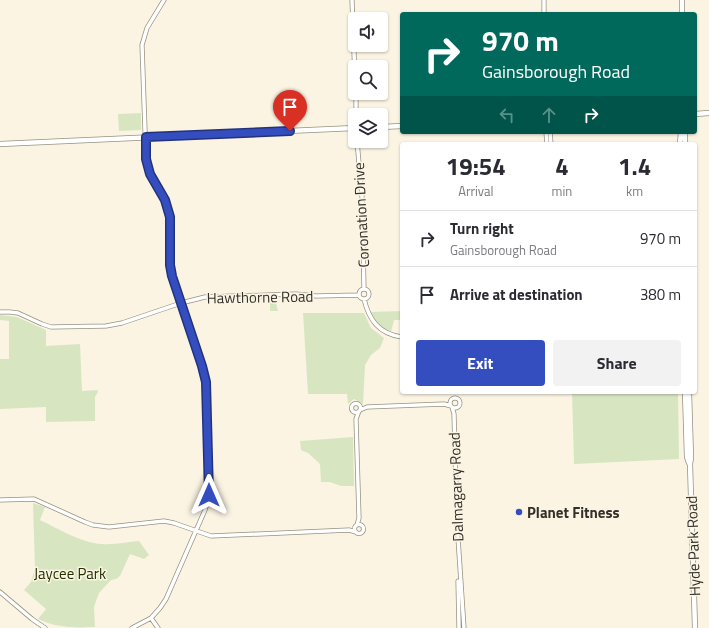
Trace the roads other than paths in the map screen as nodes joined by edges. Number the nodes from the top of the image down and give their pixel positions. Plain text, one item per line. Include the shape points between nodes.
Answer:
1 (164, 0) edge
2 (352, 0) edge
3 (544, 0) edge
4 (682, 0) edge
5 (544, 12) edge
6 (682, 12) edge
7 (354, 60) edge
8 (709, 113) edge
9 (697, 114) edge
10 (388, 126) edge
11 (400, 126) edge
12 (348, 128) edge
13 (146, 137) junction
14 (0, 144) edge
15 (358, 148) edge
16 (364, 289) junction
17 (359, 295) junction
18 (364, 300) junction
19 (181, 303) junction
20 (0, 312) edge
21 (400, 337) edge
22 (685, 394) edge
23 (689, 394) edge
24 (453, 399) junction
25 (444, 404) junction
26 (360, 405) junction
27 (367, 407) junction
28 (452, 407) junction
29 (457, 407) junction
30 (352, 411) junction
31 (359, 411) junction
32 (454, 414) junction
33 (356, 419) junction
34 (690, 464) junction
35 (0, 500) edge
36 (358, 525) junction
37 (349, 530) junction
38 (195, 531) junction
39 (356, 532) junction
40 (459, 560) junction
41 (0, 592) edge
42 (151, 618) junction
43 (45, 628) edge
44 (132, 628) edge
45 (158, 628) edge
46 (459, 628) edge
47 (464, 628) edge
48 (695, 628) edge

1 - 13 street via 146,28 142,45
2 - 7 street
3 - 5 street
4 - 6 main road
8 - 9 main road
10 - 11 main road
12 - 13 main road
13 - 14 main road
13 - 19 street via 146,159 150,174 165,200 170,217 170,265
15 - 16 street, Coronation Drive
16 - 17 street
16 - 18 street via 369,294
17 - 18 street
17 - 19 street, Hawthorne Road via 205,297
18 - 21 street via 372,321 390,335
19 - 20 street, Hawthorne Road via 122,324 106,326 51,327 18,313
19 - 38 street via 206,382 209,489 207,503
22 - 34 main road, Hyde Park Road via 687,457
23 - 34 main road, Hyde Park Road
24 - 25 street
24 - 28 street, Dalmagarry Road
24 - 29 street via 460,401
25 - 27 street
25 - 28 street
26 - 27 street
26 - 30 street via 353,404
26 - 31 street
27 - 31 street
28 - 29 street
28 - 32 street, Dalmagarry Road
29 - 32 street, Dalmagarry Road
30 - 31 street
30 - 33 street
31 - 33 street
32 - 40 street, Dalmagarry Road
33 - 36 street
34 - 48 main road, Hyde Park Road
35 - 38 street via 34,499 102,527 164,521
36 - 37 street
36 - 39 street
36 - 39 street via 364,529 360,534
37 - 38 street via 219,536
37 - 39 street
38 - 42 street via 166,599
40 - 46 street, Dalmagarry Road
40 - 47 street, Dalmagarry Road
41 - 43 street
42 - 44 street
42 - 45 street

